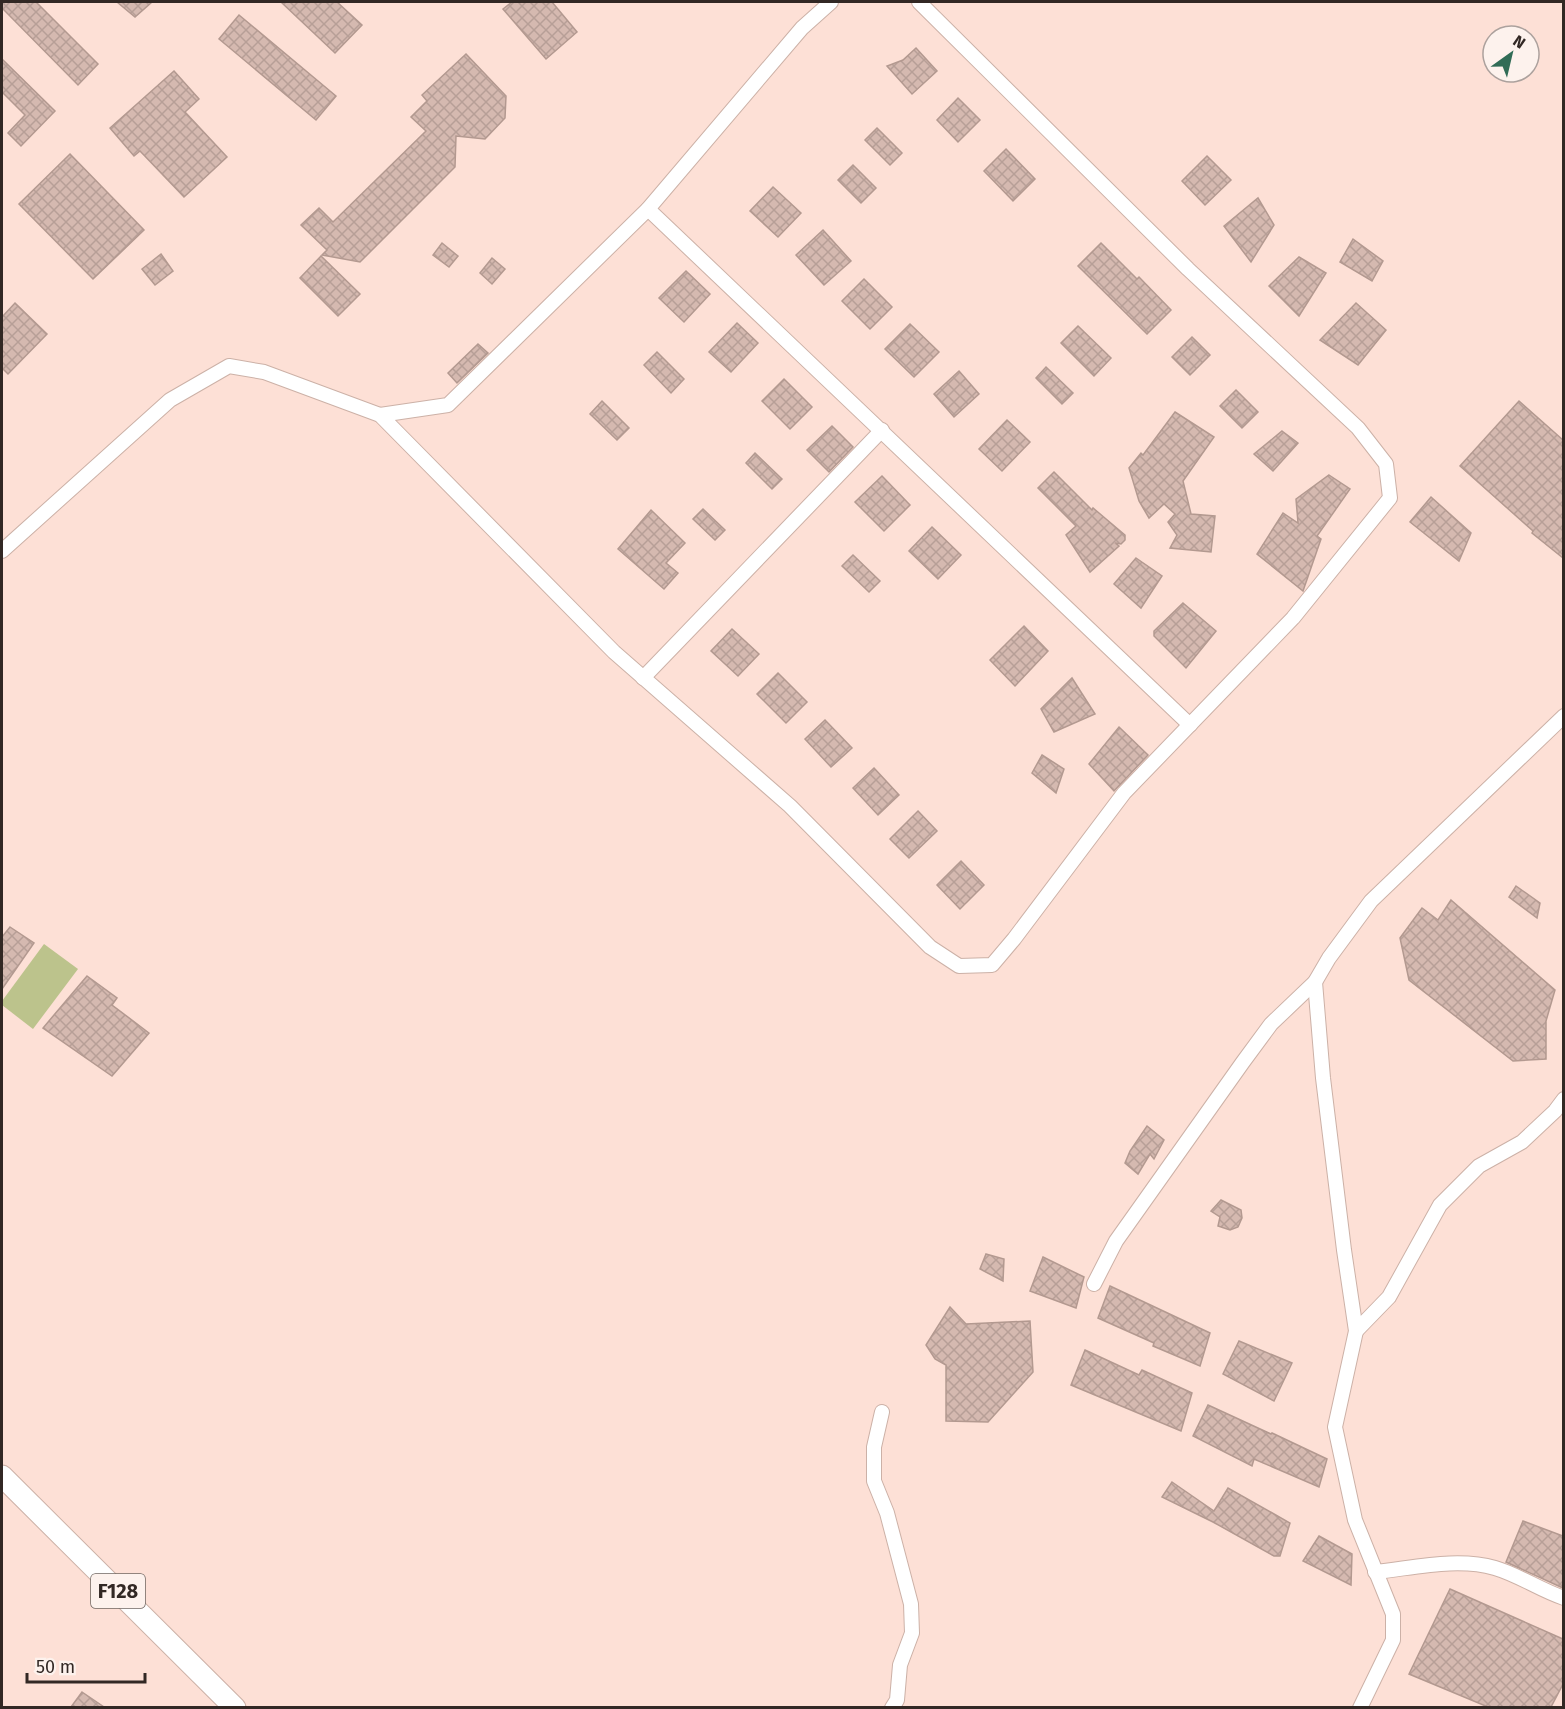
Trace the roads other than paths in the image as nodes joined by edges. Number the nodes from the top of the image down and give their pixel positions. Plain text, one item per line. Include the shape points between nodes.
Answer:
1 (831, 2) edge
2 (919, 2) edge
3 (648, 208) junction
4 (380, 415) junction
5 (882, 430) junction
6 (2, 551) edge
7 (643, 678) junction
8 (1563, 716) edge
9 (1190, 725) junction
10 (1315, 982) junction
11 (1563, 1099) edge
12 (1094, 1284) dead end
13 (1356, 1331) junction
14 (882, 1412) dead end
15 (2, 1476) edge
16 (1375, 1572) junction
17 (1563, 1598) edge
18 (896, 1705) edge
19 (235, 1707) edge
20 (1360, 1707) edge

1 - 3 street via 802,28
2 - 9 street via 1188,269 1358,429 1386,464 1390,498 1293,618
3 - 4 street via 448,405
3 - 5 street
4 - 6 street via 264,372 229,366 170,400
4 - 7 street
5 - 7 street
5 - 9 street
7 - 9 street via 790,806 930,947 959,966 992,965 1124,793
8 - 10 street via 1371,901
10 - 12 street via 1270,1024 1116,1241
10 - 13 street via 1324,1089
11 - 13 street via 1522,1142 1479,1166 1440,1205 1389,1297
13 - 16 street via 1335,1427 1355,1520
14 - 18 street via 874,1448 874,1481 887,1513 911,1604 912,1633 900,1665
15 - 19 main road, F128
16 - 17 street via 1462,1563 1496,1568
16 - 20 street via 1394,1614 1393,1640

